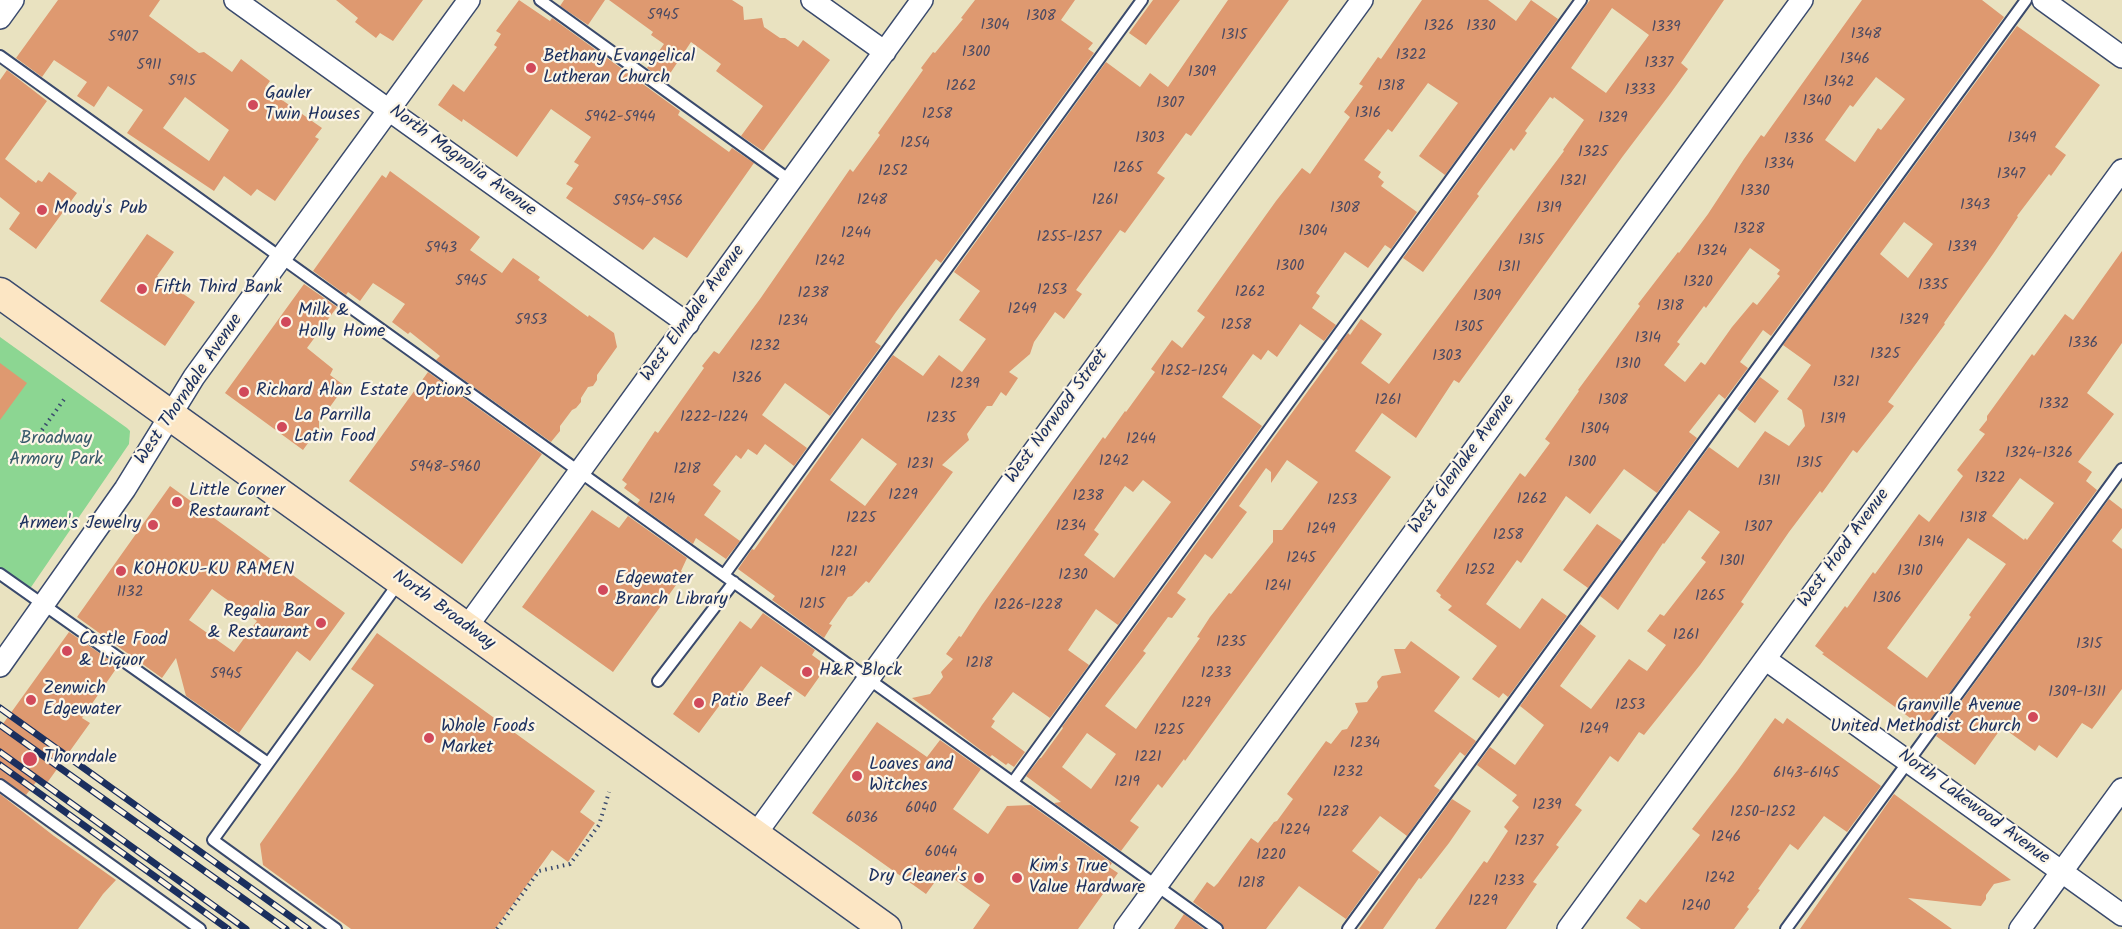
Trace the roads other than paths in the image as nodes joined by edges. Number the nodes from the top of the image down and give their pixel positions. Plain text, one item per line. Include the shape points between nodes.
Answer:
1 (13, 0) edge
2 (235, 0) edge
3 (469, 0) edge
4 (540, 0) edge
5 (812, 0) edge
6 (922, 0) edge
7 (1142, 0) edge
8 (1362, 0) edge
9 (1581, 0) edge
10 (1802, 0) edge
11 (2026, 0) edge
12 (2043, 0) edge
13 (0, 18) edge
14 (885, 52) junction
15 (0, 56) edge
16 (2122, 57) edge
17 (389, 110) junction
18 (2122, 170) edge
19 (791, 181) junction
20 (281, 257) junction
21 (0, 293) edge
22 (688, 324) junction
23 (170, 415) junction
24 (2122, 469) edge
25 (580, 472) junction
26 (0, 574) edge
27 (724, 575) junction
28 (400, 580) junction
29 (734, 582) junction
30 (44, 605) junction
31 (466, 628) junction
32 (1765, 659) junction
33 (0, 666) edge
34 (868, 678) junction
35 (658, 681) dead end
36 (1908, 762) junction
37 (268, 763) junction
38 (1012, 782) junction
39 (0, 785) edge
40 (2122, 789) edge
41 (755, 835) junction
42 (2061, 872) junction
43 (1156, 885) junction
44 (2122, 915) edge
45 (200, 929) edge
46 (336, 929) edge
47 (886, 929) edge
48 (1125, 929) edge
49 (1217, 929) edge
50 (1348, 929) edge
51 (1568, 929) edge
52 (1785, 929) edge
53 (2020, 929) edge

1 - 13 street
2 - 17 street, North Magnolia Avenue
3 - 17 street, West Thorndale Avenue
4 - 19 lane
5 - 14 street
6 - 14 street, West Elmdale Avenue
7 - 27 lane
8 - 34 street, West Norwood Street
9 - 38 lane
10 - 43 street, West Glenlake Avenue
11 - 50 lane
12 - 16 street
14 - 19 street, West Elmdale Avenue
15 - 20 lane
17 - 20 street, West Thorndale Avenue
17 - 22 street, North Magnolia Avenue
18 - 32 street, West Hood Avenue
19 - 22 street, West Elmdale Avenue
20 - 23 street, West Thorndale Avenue
20 - 25 lane
21 - 23 main road, North Broadway
22 - 25 street, West Elmdale Avenue
23 - 28 main road, North Broadway
23 - 30 street, West Thorndale Avenue
24 - 36 lane
25 - 27 lane
25 - 31 street, West Elmdale Avenue
26 - 30 lane
27 - 29 lane
28 - 31 main road, North Broadway
28 - 37 lane
29 - 34 lane
29 - 35 lane
30 - 33 street, West Thorndale Avenue
30 - 37 lane
31 - 41 main road, North Broadway
32 - 36 street, North Lakewood Avenue
32 - 51 street, West Hood Avenue
34 - 38 lane
34 - 41 street, West Norwood Street
36 - 42 street, North Lakewood Avenue
36 - 52 lane
37 - 46 lane via 213,840
38 - 43 lane
39 - 45 lane
40 - 42 street
41 - 47 main road, North Broadway
42 - 44 street, North Lakewood Avenue
42 - 53 street
43 - 48 street, West Glenlake Avenue
43 - 49 lane

